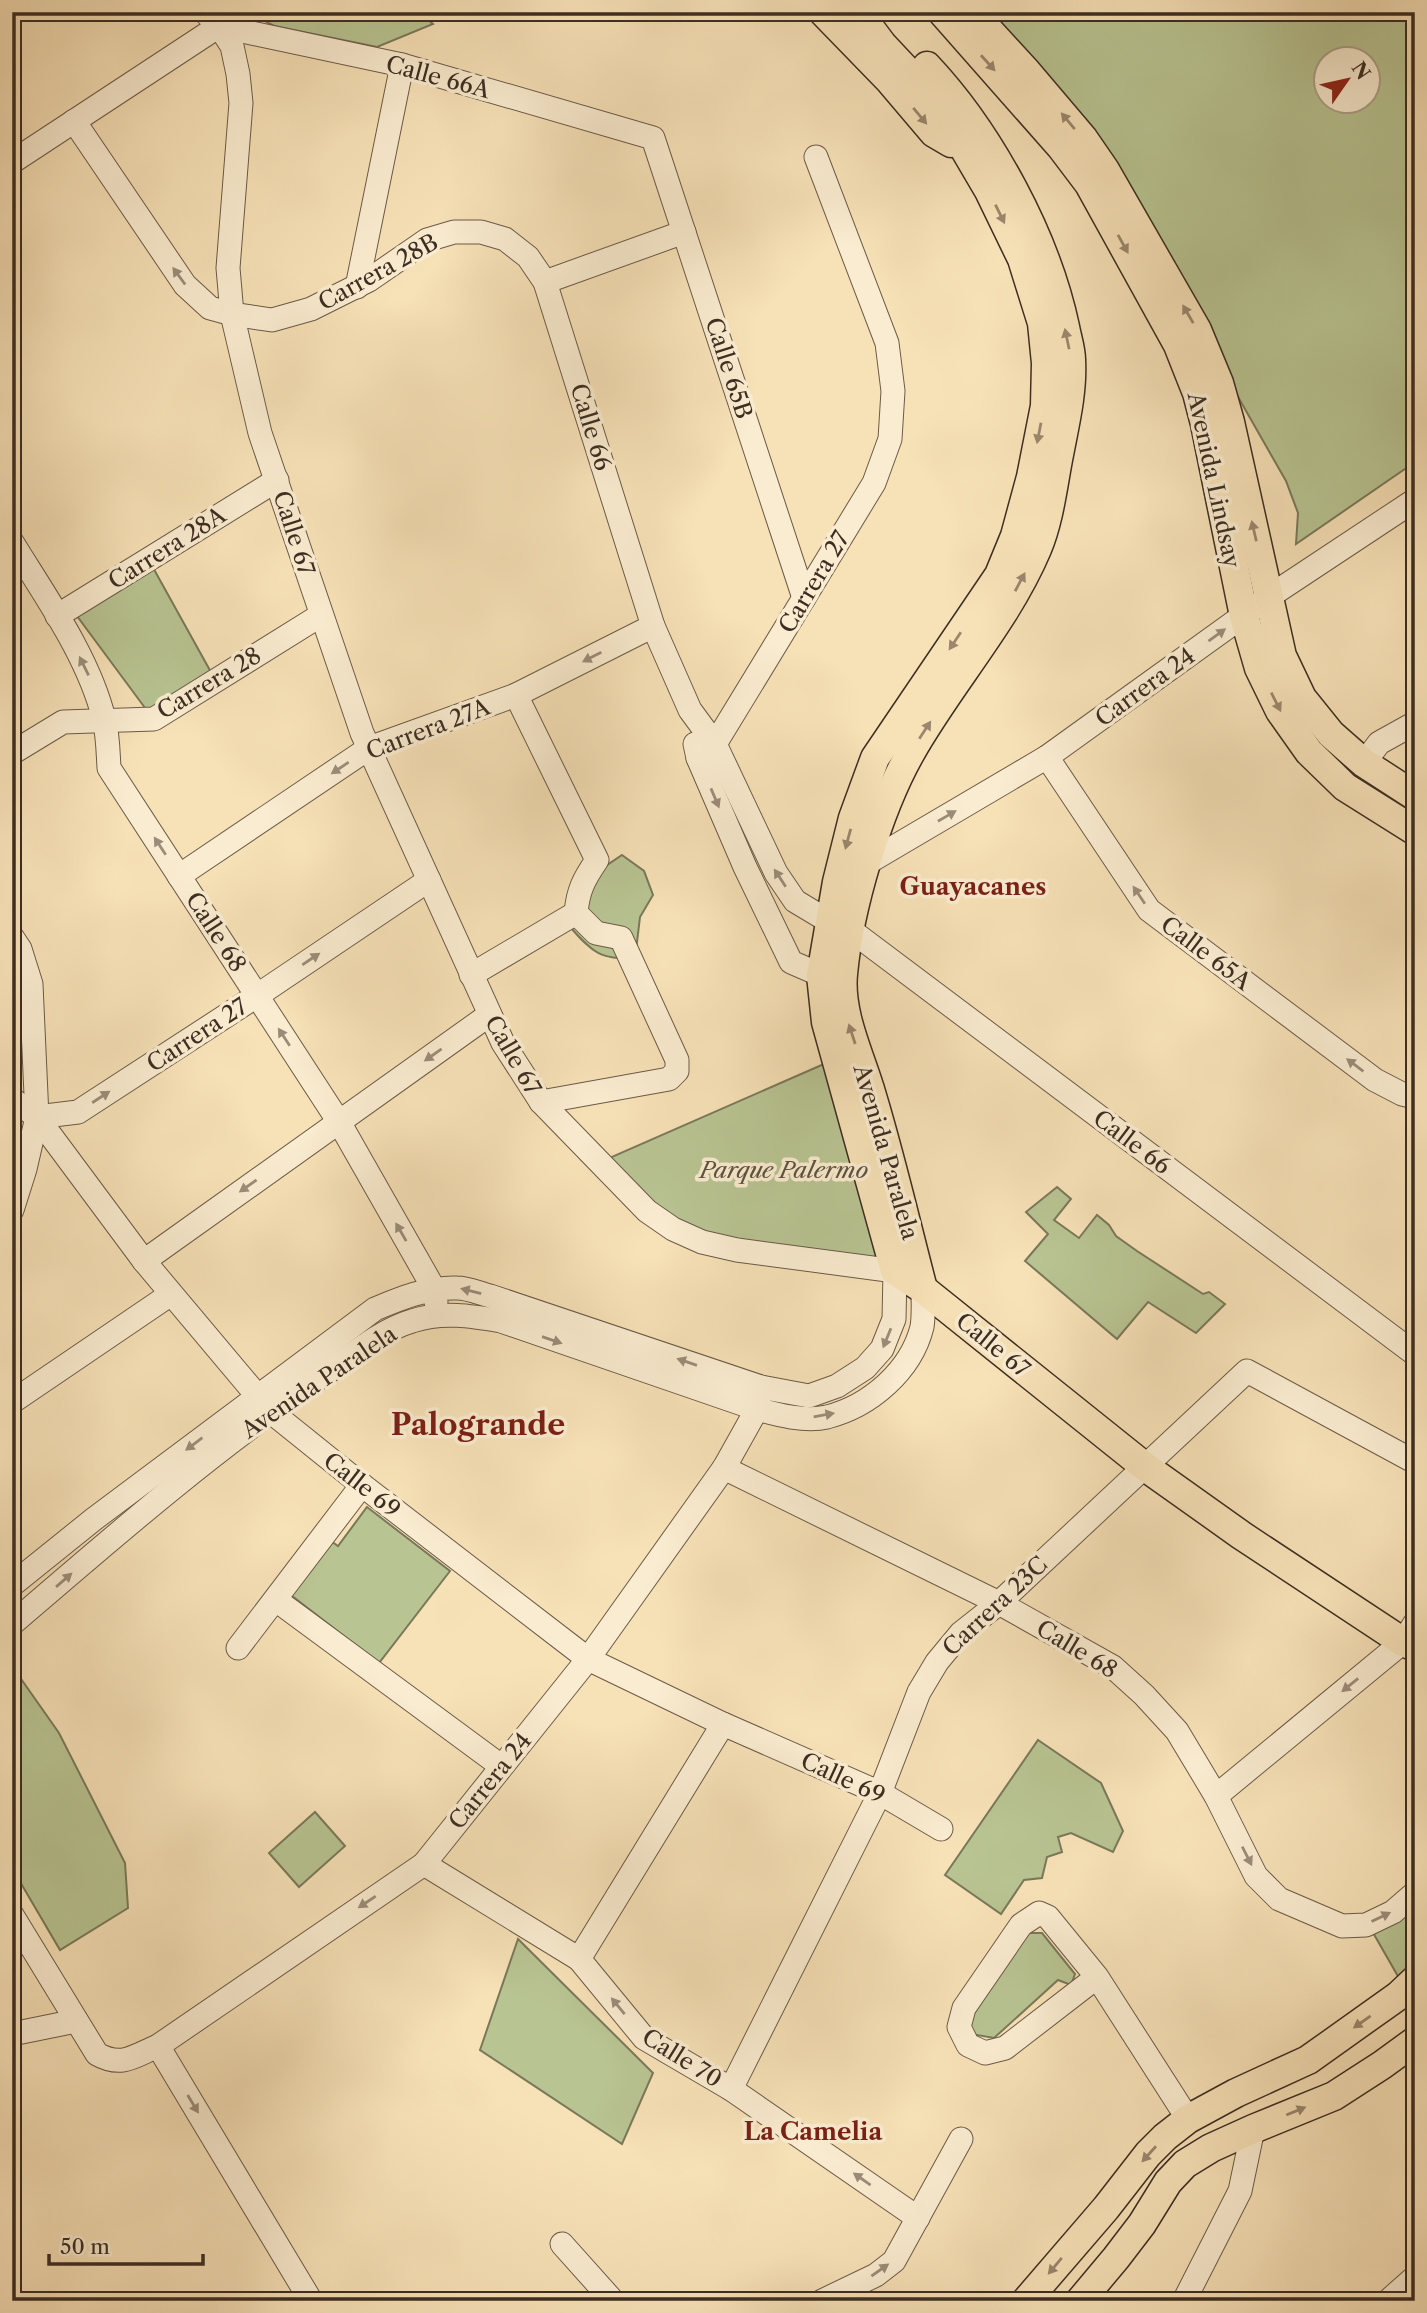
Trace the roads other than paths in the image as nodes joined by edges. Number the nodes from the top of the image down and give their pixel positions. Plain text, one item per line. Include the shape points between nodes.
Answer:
1 (823, 12) edge
2 (858, 12) edge
3 (882, 12) edge
4 (942, 12) edge
5 (972, 12) edge
6 (212, 19) edge
7 (402, 65) junction
8 (74, 121) junction
9 (653, 138) joint
10 (968, 154) junction
11 (816, 157) dead end
12 (12, 162) edge
13 (684, 232) junction
14 (545, 282) junction
15 (356, 287) junction
16 (232, 314) junction
17 (277, 480) junction
18 (1415, 500) edge
19 (12, 542) edge
20 (1269, 597) junction
21 (804, 598) junction
22 (321, 615) junction
23 (57, 616) junction
24 (1244, 616) junction
25 (653, 626) junction
26 (516, 695) junction
27 (104, 719) junction
28 (1415, 723) edge
29 (369, 748) junction
30 (706, 751) junction
31 (12, 753) edge
32 (1047, 757) junction
33 (1364, 763) junction
34 (1415, 796) edge
35 (1415, 831) edge
36 (867, 863) junction
37 (179, 876) junction
38 (429, 880) junction
39 (576, 913) junction
40 (839, 926) junction
41 (12, 937) edge
42 (471, 975) junction
43 (831, 976) junction
44 (258, 995) junction
45 (489, 1015) junction
46 (1415, 1097) edge
47 (12, 1099) edge
48 (541, 1102) junction
49 (37, 1117) junction
50 (339, 1122) junction
51 (12, 1210) edge
52 (144, 1261) junction
53 (895, 1271) junction
54 (434, 1289) junction
55 (923, 1289) junction
56 (171, 1294) junction
57 (439, 1315) junction
58 (1415, 1354) edge
59 (759, 1398) junction
60 (12, 1402) edge
61 (264, 1404) junction
62 (1415, 1462) edge
63 (1144, 1466) junction
64 (724, 1468) junction
65 (362, 1485) junction
66 (12, 1585) edge
67 (276, 1600) junction
68 (999, 1603) junction
69 (12, 1624) edge
70 (1411, 1637) edge
71 (239, 1648) dead end
72 (588, 1659) junction
73 (723, 1724) junction
74 (501, 1766) junction
75 (880, 1793) junction
76 (1216, 1796) junction
77 (941, 1829) dead end
78 (424, 1864) junction
79 (1415, 1893) edge
80 (12, 1915) edge
81 (579, 1959) junction
82 (1097, 1977) junction
83 (1415, 1980) edge
84 (76, 2021) junction
85 (12, 2034) edge
86 (1415, 2041) edge
87 (158, 2046) junction
88 (731, 2089) junction
89 (1188, 2119) junction
90 (1253, 2129) junction
91 (961, 2139) dead end
92 (918, 2218) junction
93 (562, 2244) dead end
94 (1415, 2277) edge
95 (310, 2301) edge
96 (613, 2301) edge
97 (822, 2301) edge
98 (1027, 2301) edge
99 (1080, 2301) edge
100 (1184, 2301) edge
101 (1388, 2301) edge

1 -> 10 main road via 934,133
2 - 10 main road, Avenida Paralela via 926,91
36 -> 3 main road, Avenida Paralela via 889,796 911,752 1038,548 1068,405 1072,359 1057,290 1030,222 961,103
4 -> 24 main road, Avenida Lindsay via 1089,184 1178,345 1205,424
20 -> 5 main road, Avenida Lindsay via 1230,422 1197,330 1083,138
6 - 7 street, Calle 66A
6 - 8 street
6 - 16 street, Calle 67 via 232,46 241,103 228,268
7 - 9 street, Calle 66A
7 - 15 street
8 - 12 street
16 -> 8 street, Carrera 28B via 210,308 185,285
9 - 13 street, Calle 65B
10 -> 40 main road, Avenida Paralela via 1023,259 1042,323 1045,406 1015,536 999,575 875,758 836,882
11 - 21 street, Carrera 27 via 887,343 892,391 890,439 874,483
13 - 14 street
13 - 21 street, Calle 65B
14 - 15 street, Carrera 28B via 528,257 505,239 481,232 454,232 427,240
14 - 25 street, Calle 66
15 - 16 street, Carrera 28B via 311,309 272,320
16 - 17 street, Calle 67 via 260,433
17 - 22 street, Calle 67
17 - 23 street, Carrera 28A
18 - 20 street, Carrera 24
19 - 23 street, Calle 68
20 - 24 street, Carrera 24
20 - 33 main road, Avenida Lindsay via 1282,656 1302,698 1331,734
21 - 30 street, Carrera 27
22 - 27 street, Carrera 28 via 153,719
22 - 29 street, Calle 67
27 -> 23 street, Calle 68 via 87,671
32 -> 24 street, Carrera 24
24 -> 35 main road, Avenida Lindsay via 1259,668 1280,711 1309,752 1345,787
25 -> 26 street, Carrera 27A
25 - 30 street, Calle 66
26 - 29 street, Carrera 27A
26 - 39 street via 597,860 577,895
27 - 31 street, Carrera 28 via 63,722
37 -> 27 street, Calle 68 via 109,768
28 - 33 street via 1379,743
29 -> 37 street, Carrera 27A
29 - 38 street, Calle 67
40 -> 30 street, Calle 66 via 795,901
30 -> 43 street, Calle 66 via 745,867 791,962
36 -> 32 street, Carrera 24
46 -> 32 street, Calle 65A via 1375,1080 1149,910
33 - 34 main road, Avenida Lindsay
36 - 40 main road, Avenida Paralela
37 - 44 street, Calle 68
38 - 42 street, Calle 67
44 -> 38 street, Carrera 27
39 - 42 street
39 - 48 street via 596,933 621,938 677,1060 677,1071 669,1079
40 - 43 main road, Avenida Paralela
40 - 58 street, Calle 66
41 - 49 street via 31,984
42 - 45 street, Calle 67
43 - 53 main road, Avenida Paralela via 826,1022
55 -> 43 main road, Avenida Paralela via 872,1096
49 -> 44 street, Carrera 27 via 78,1112
50 -> 44 street, Calle 68
45 - 48 street, Calle 67
45 -> 50 street
47 - 49 street, Calle 69
48 - 53 street, Calle 67 via 647,1211 673,1229 737,1250
49 - 51 street
49 - 52 street, Calle 69
50 -> 52 street
54 -> 50 street, Calle 68
52 - 56 street, Calle 69
53 - 55 main road, Calle 67
53 -> 59 street, Avenida Paralela via 894,1319 882,1349 865,1368 838,1386 808,1396
54 - 57 street, Calle 68
59 -> 54 street, Avenida Paralela via 490,1296 459,1288
54 - 61 street, Avenida Paralela via 375,1309
59 -> 55 street, Avenida Paralela via 787,1417 825,1417 890,1383 910,1356 922,1326
55 - 63 main road, Calle 67
56 - 60 street
56 - 61 street, Calle 69
57 -> 59 street, Avenida Paralela via 501,1321
57 - 61 street, Avenida Paralela via 387,1331
59 - 64 street, Carrera 24
61 - 65 street, Calle 69
61 -> 66 street, Avenida Paralela via 94,1519
69 -> 61 street, Avenida Paralela
62 - 63 street, Carrera 23C via 1247,1371
63 - 68 street, Carrera 23C
63 - 70 main road, Calle 67 via 1241,1535
64 - 68 street, Calle 68
64 - 72 street, Carrera 24
65 - 67 street
65 - 72 street, Calle 69
67 - 71 street
67 - 74 street
68 - 75 street, Carrera 23C via 961,1633 937,1661 919,1692
68 - 76 street, Calle 68 via 1113,1667 1177,1731
70 -> 76 street
72 - 73 street, Calle 69
72 - 74 street, Carrera 24
73 - 75 street, Calle 69
73 - 81 street
74 - 78 street, Carrera 24
75 - 77 street, Calle 69
75 - 88 street, Carrera 23C
76 -> 79 street, Calle 68 via 1256,1876 1279,1899 1342,1926 1366,1924 1393,1912
78 - 81 street, Calle 70
78 -> 87 street, Carrera 24
80 - 84 street
88 -> 81 street, Calle 70 via 643,2038
82 - 82 street via 1048,1917 1039,1913 1021,1925 964,2008 959,2027 968,2045 985,2053 1005,2048
82 - 89 street
83 -> 89 main road via 1308,2060
84 - 85 street
84 - 87 street, Carrera 24 via 97,2054 110,2061 123,2062
90 -> 86 main road via 1334,2096
87 -> 95 street
92 -> 88 street, Calle 70
89 -> 98 main road via 1148,2154
90 - 99 main road via 1185,2164
90 - 100 street via 1240,2191
91 - 92 street
97 -> 92 street via 894,2261
93 - 96 street
94 - 101 street

